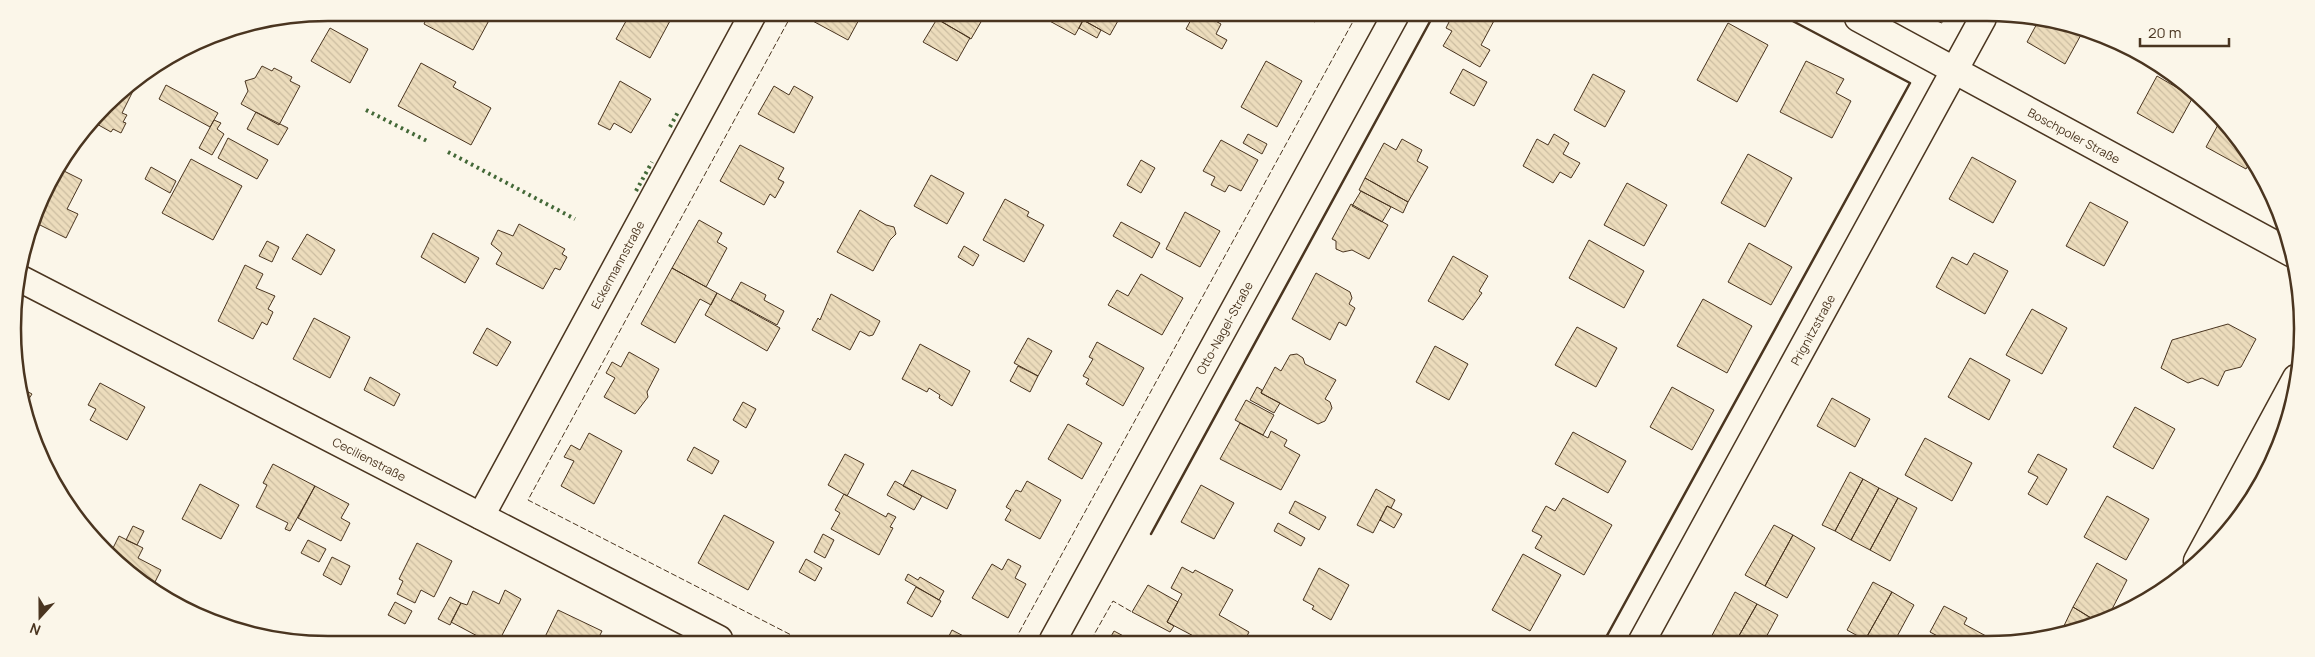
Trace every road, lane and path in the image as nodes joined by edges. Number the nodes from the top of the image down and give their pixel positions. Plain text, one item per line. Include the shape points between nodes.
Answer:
1 (749, 21) edge
2 (1392, 21) edge
3 (1864, 21) edge
4 (1981, 21) edge
5 (1955, 70) junction
6 (2283, 249) edge
7 (25, 281) edge
8 (2286, 397) edge
9 (481, 516) junction
10 (2208, 542) edge
11 (713, 636) edge
12 (1055, 636) edge
13 (1645, 636) edge

1 - 9 street, Eckermannstraße
2 - 12 street, Otto-Nagel-Straße
3 - 5 street, Boschpoler Straße
4 - 5 street, Prignitzstraße
5 - 6 street, Boschpoler Straße
5 - 13 street, Prignitzstraße
7 - 9 street, Cecilienstraße
8 - 10 street
9 - 11 street, Cecilienstraße

